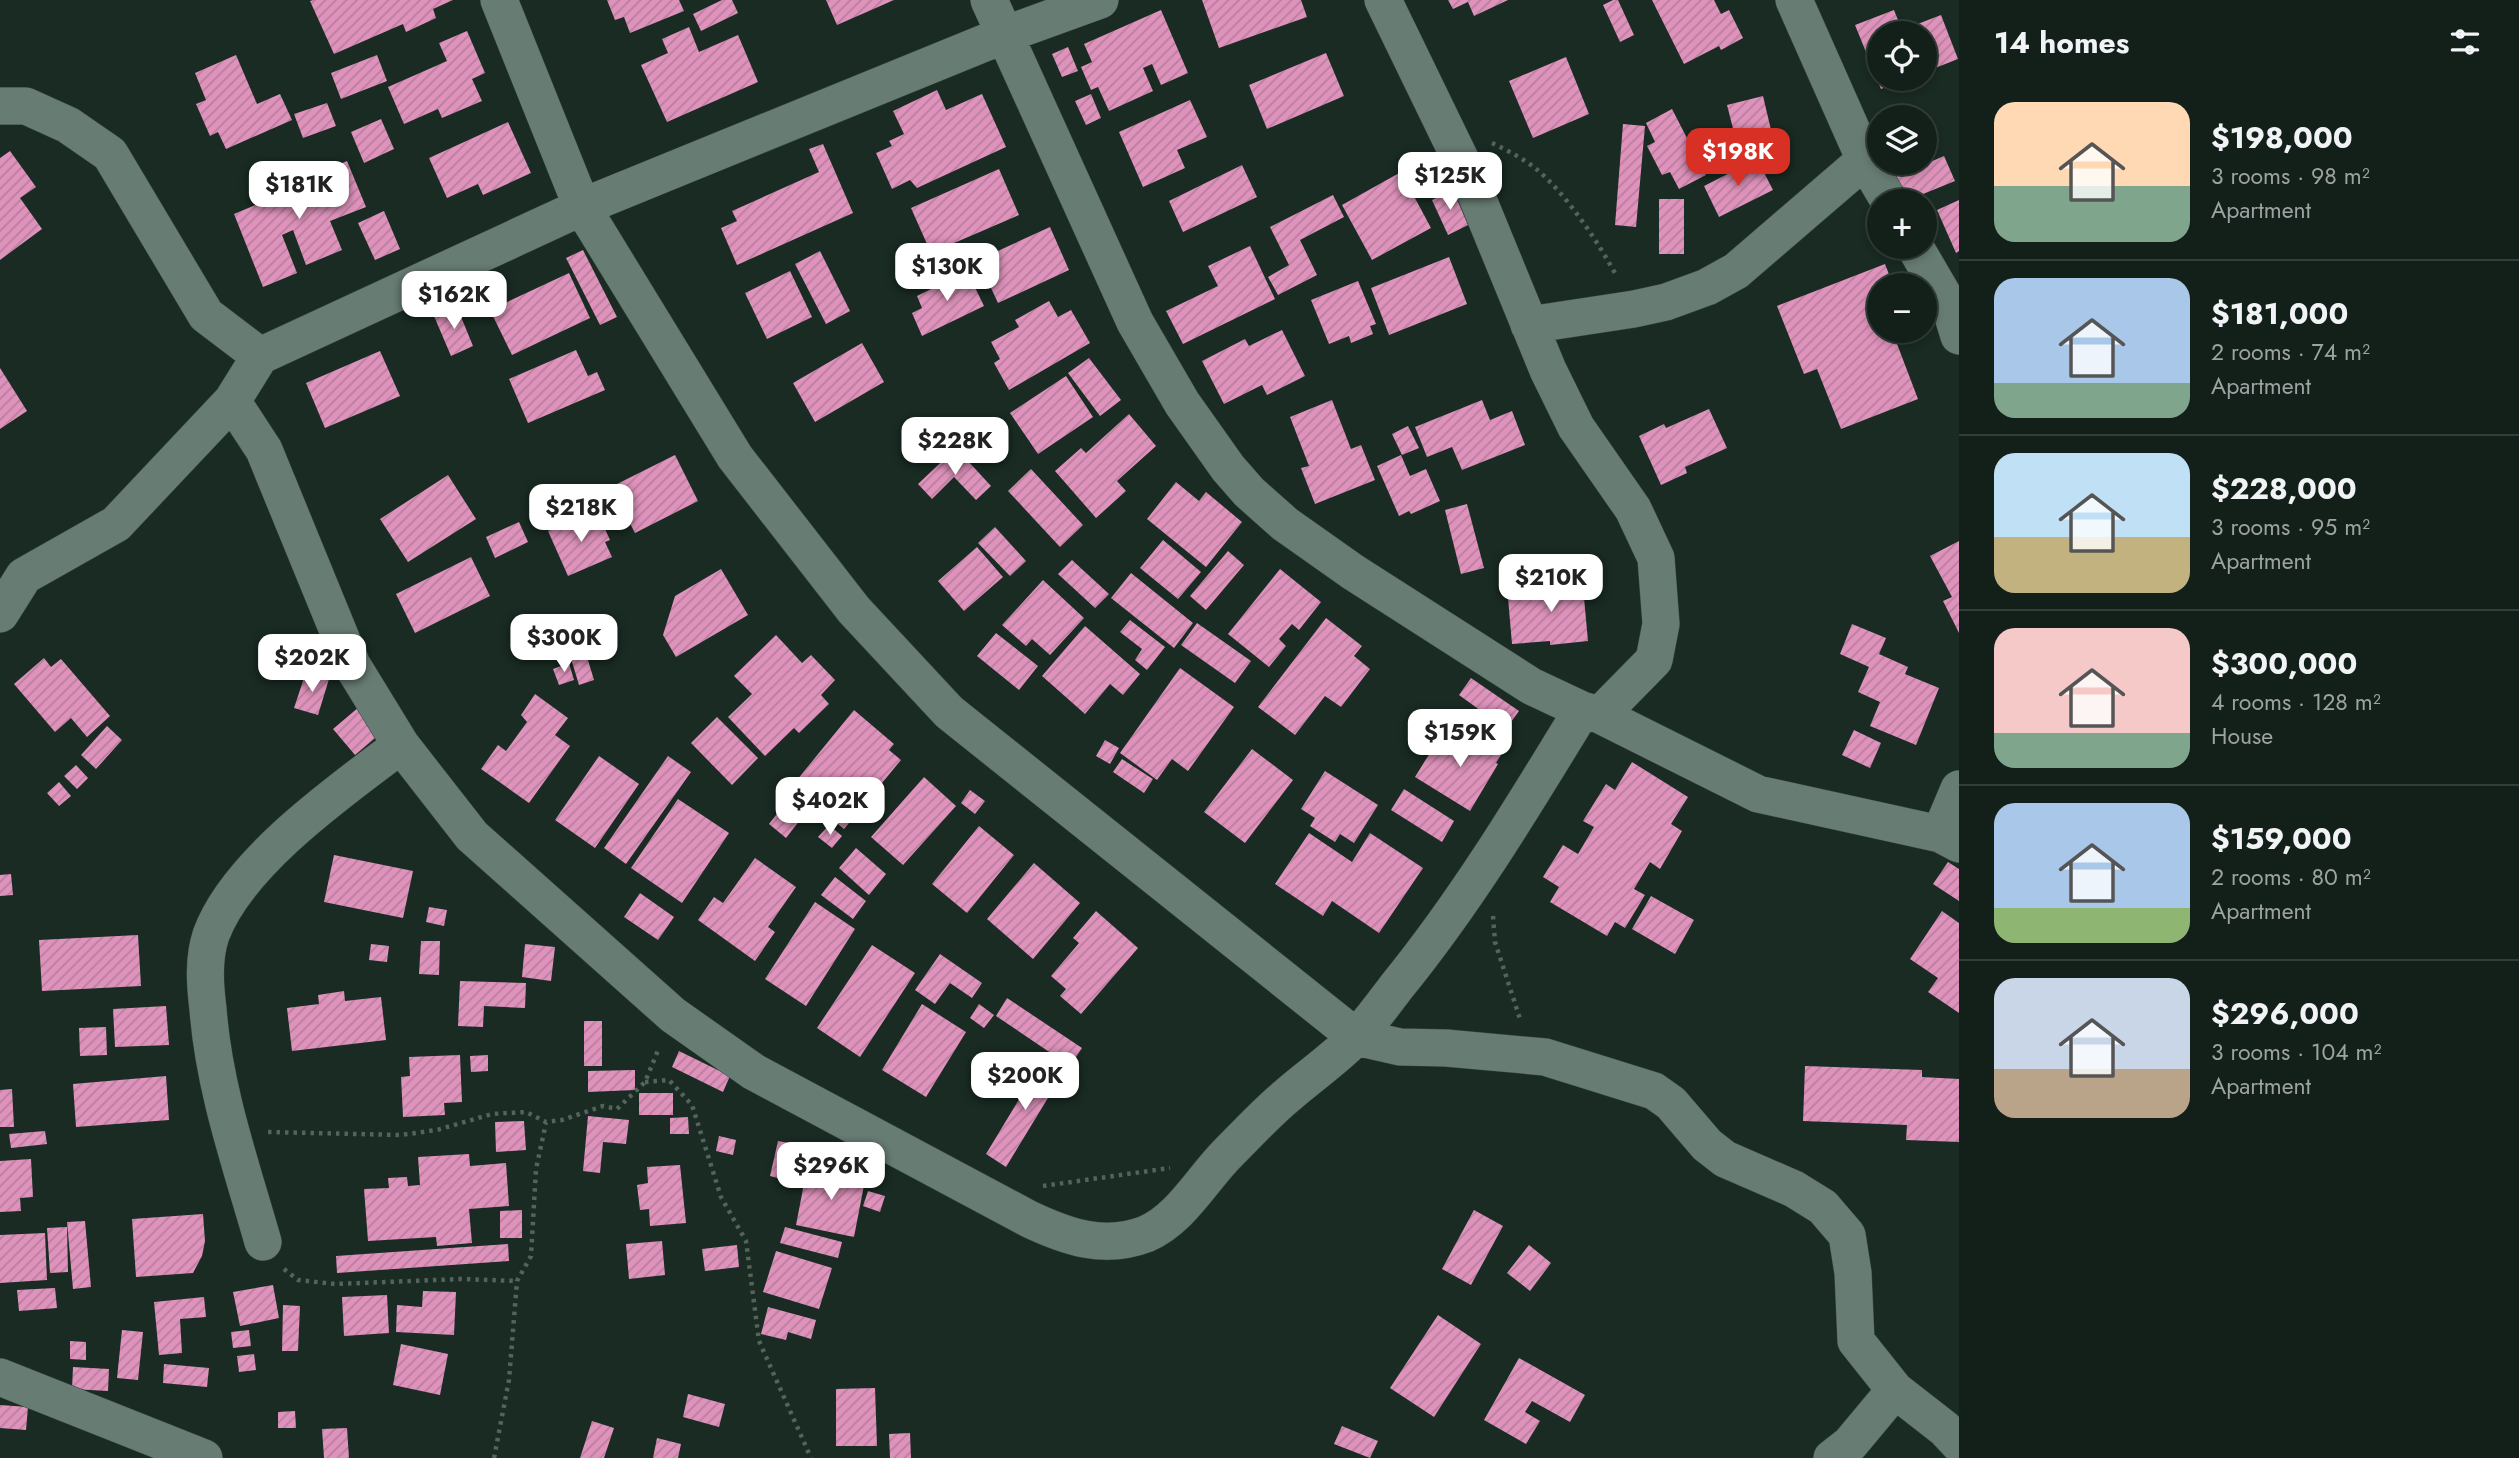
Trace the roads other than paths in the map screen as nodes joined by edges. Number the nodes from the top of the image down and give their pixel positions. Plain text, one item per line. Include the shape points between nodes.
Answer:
1 (499, 0) edge
2 (989, 0) edge
3 (1100, 0) edge
4 (1383, 0) edge
5 (1794, 0) edge
6 (1004, 35) junction
7 (0, 106) edge
8 (1865, 160) junction
9 (1882, 189) edge
10 (582, 207) junction
11 (1922, 259) edge
12 (1956, 316) edge
13 (1529, 325) junction
14 (260, 356) junction
15 (232, 401) junction
16 (0, 614) edge
17 (1591, 712) junction
18 (401, 745) junction
19 (1959, 789) edge
20 (1949, 839) edge
21 (1356, 1037) junction
22 (263, 1242) road end
23 (0, 1377) edge
24 (1895, 1390) junction
25 (1954, 1433) edge
26 (204, 1458) edge
27 (1832, 1458) edge

1 - 10 street
2 - 6 street
3 - 6 street
4 - 13 street via 1468,176
5 - 8 street
6 - 10 street
6 - 17 street via 1135,322 1182,403 1228,468 1285,524 1353,572 1531,686
7 - 14 street via 26,106 68,125 110,154 206,314
8 - 9 street
8 - 13 street via 1736,271 1707,287 1634,309
10 - 14 street
10 - 21 street via 736,457 854,610 948,712
11 - 12 street
13 - 17 street via 1576,427 1633,509 1656,558 1661,624 1654,660
14 - 15 street
15 - 16 street via 116,524 24,576
15 - 18 street via 264,450 352,665
17 - 20 street via 1758,794
17 - 21 street via 1476,880
18 - 21 street via 472,836 673,1015 754,1072 1062,1234 1118,1241 1149,1232 1166,1221 1225,1155
18 - 22 street via 310,813 230,900 211,936 205,973 219,1090
19 - 20 street
21 - 24 street via 1400,1047 1545,1057 1654,1091 1725,1159 1794,1189 1823,1208 1847,1236 1856,1340
23 - 26 street
24 - 25 street
24 - 27 street via 1850,1444

